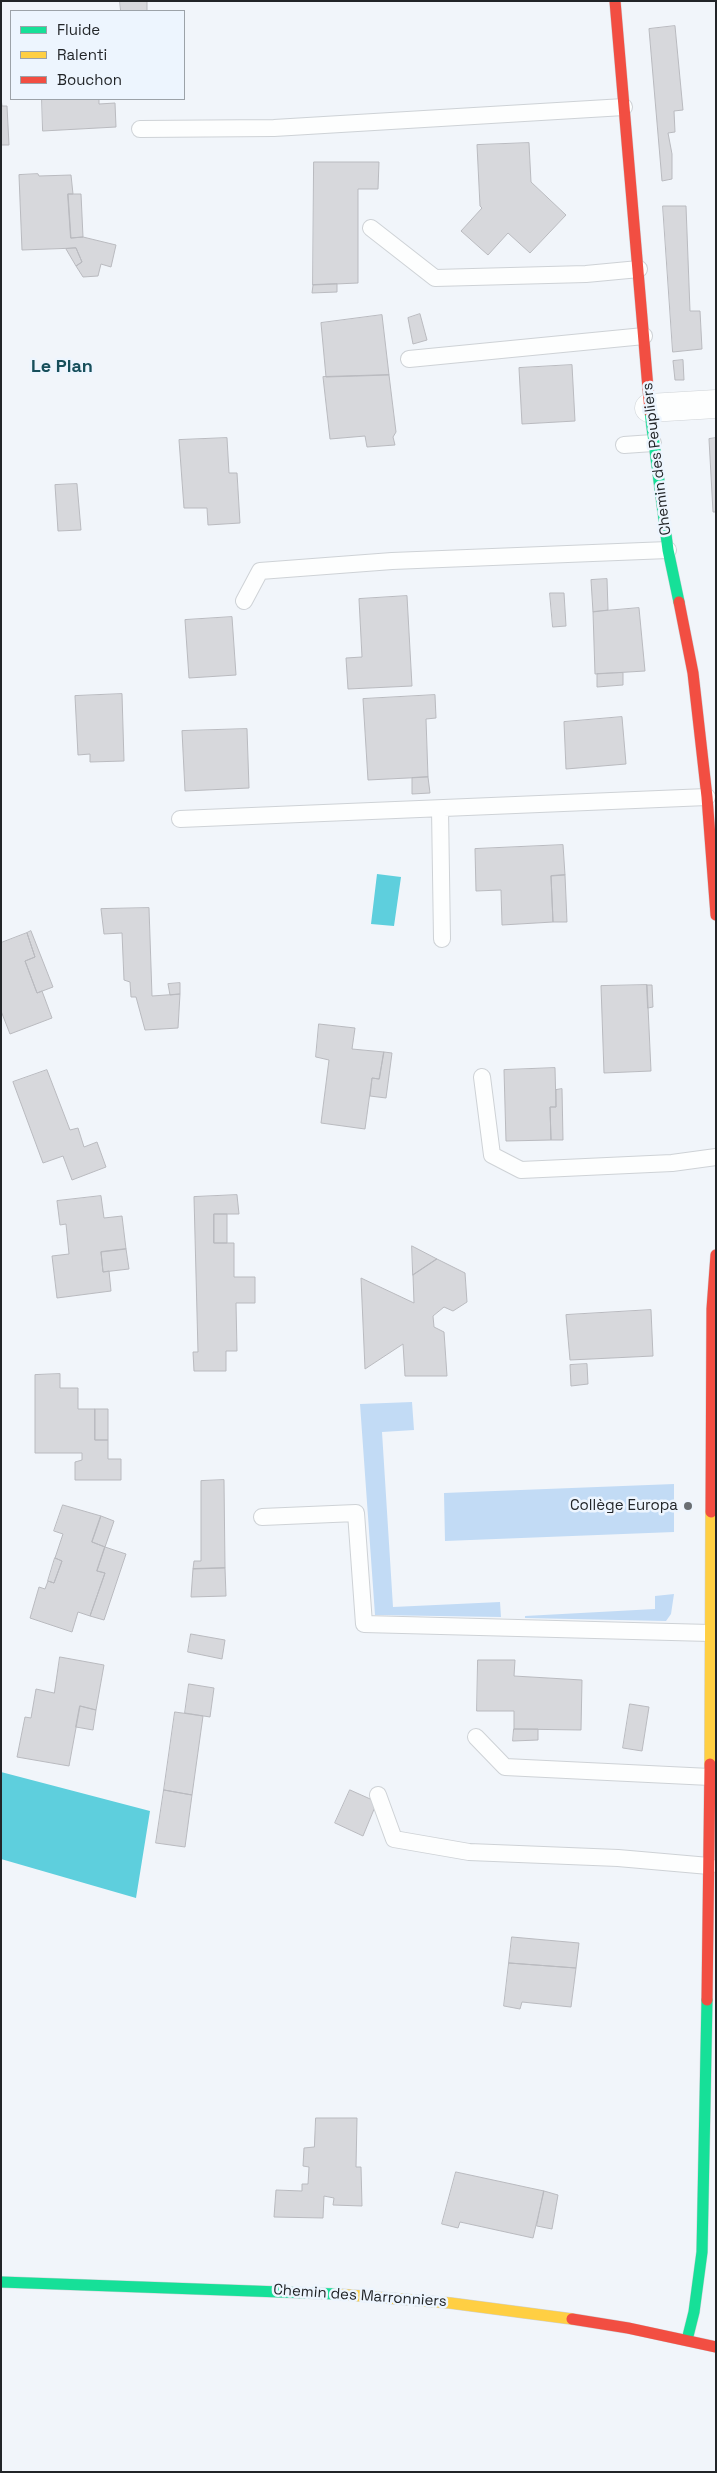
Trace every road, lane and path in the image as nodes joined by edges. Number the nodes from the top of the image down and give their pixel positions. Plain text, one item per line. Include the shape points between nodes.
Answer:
1 (615, 1) edge
2 (624, 107) junction
3 (140, 129) dead end
4 (371, 228) dead end
5 (639, 269) junction
6 (644, 336) junction
7 (409, 358) dead end
8 (716, 404) edge
9 (649, 408) junction
10 (653, 444) junction
11 (624, 445) dead end
12 (668, 550) junction
13 (244, 601) dead end
14 (707, 797) junction
15 (440, 809) junction
16 (180, 819) dead end
17 (716, 915) edge
18 (442, 939) dead end
19 (482, 1078) dead end
20 (716, 1157) edge
21 (716, 1255) edge
22 (262, 1517) dead end
23 (710, 1633) junction
24 (476, 1737) dead end
25 (712, 1745) edge
26 (710, 1777) junction
27 (378, 1795) dead end
28 (709, 1866) junction
29 (1, 2282) edge
30 (687, 2340) junction
31 (716, 2347) edge

1 - 2 street, Chemin des Peupliers
2 - 3 lane via 274,128
2 - 5 street, Chemin des Peupliers
4 - 5 lane via 435,278 586,274
5 - 6 street, Chemin des Peupliers
6 - 7 lane
6 - 9 street, Chemin des Peupliers
8 - 9 street
9 - 10 street, Chemin des Peupliers
10 - 11 lane
10 - 12 street, Chemin des Peupliers
12 - 13 lane via 392,560 260,571
12 - 14 street, Chemin des Peupliers via 693,673
14 - 15 lane
14 - 17 street, Chemin des Peupliers
15 - 16 lane
15 - 18 lane
19 - 20 lane via 492,1155 521,1170 672,1163
21 - 23 street via 712,1309
22 - 23 lane via 356,1513 364,1624
23 - 25 street
24 - 26 lane via 505,1767
25 - 26 street
26 - 28 street
27 - 28 lane via 394,1839 470,1852 618,1858
28 - 30 street via 702,2252
29 - 30 street, Chemin des Marronniers via 248,2288 448,2302 548,2314
30 - 31 street, Chemin des Marronniers

